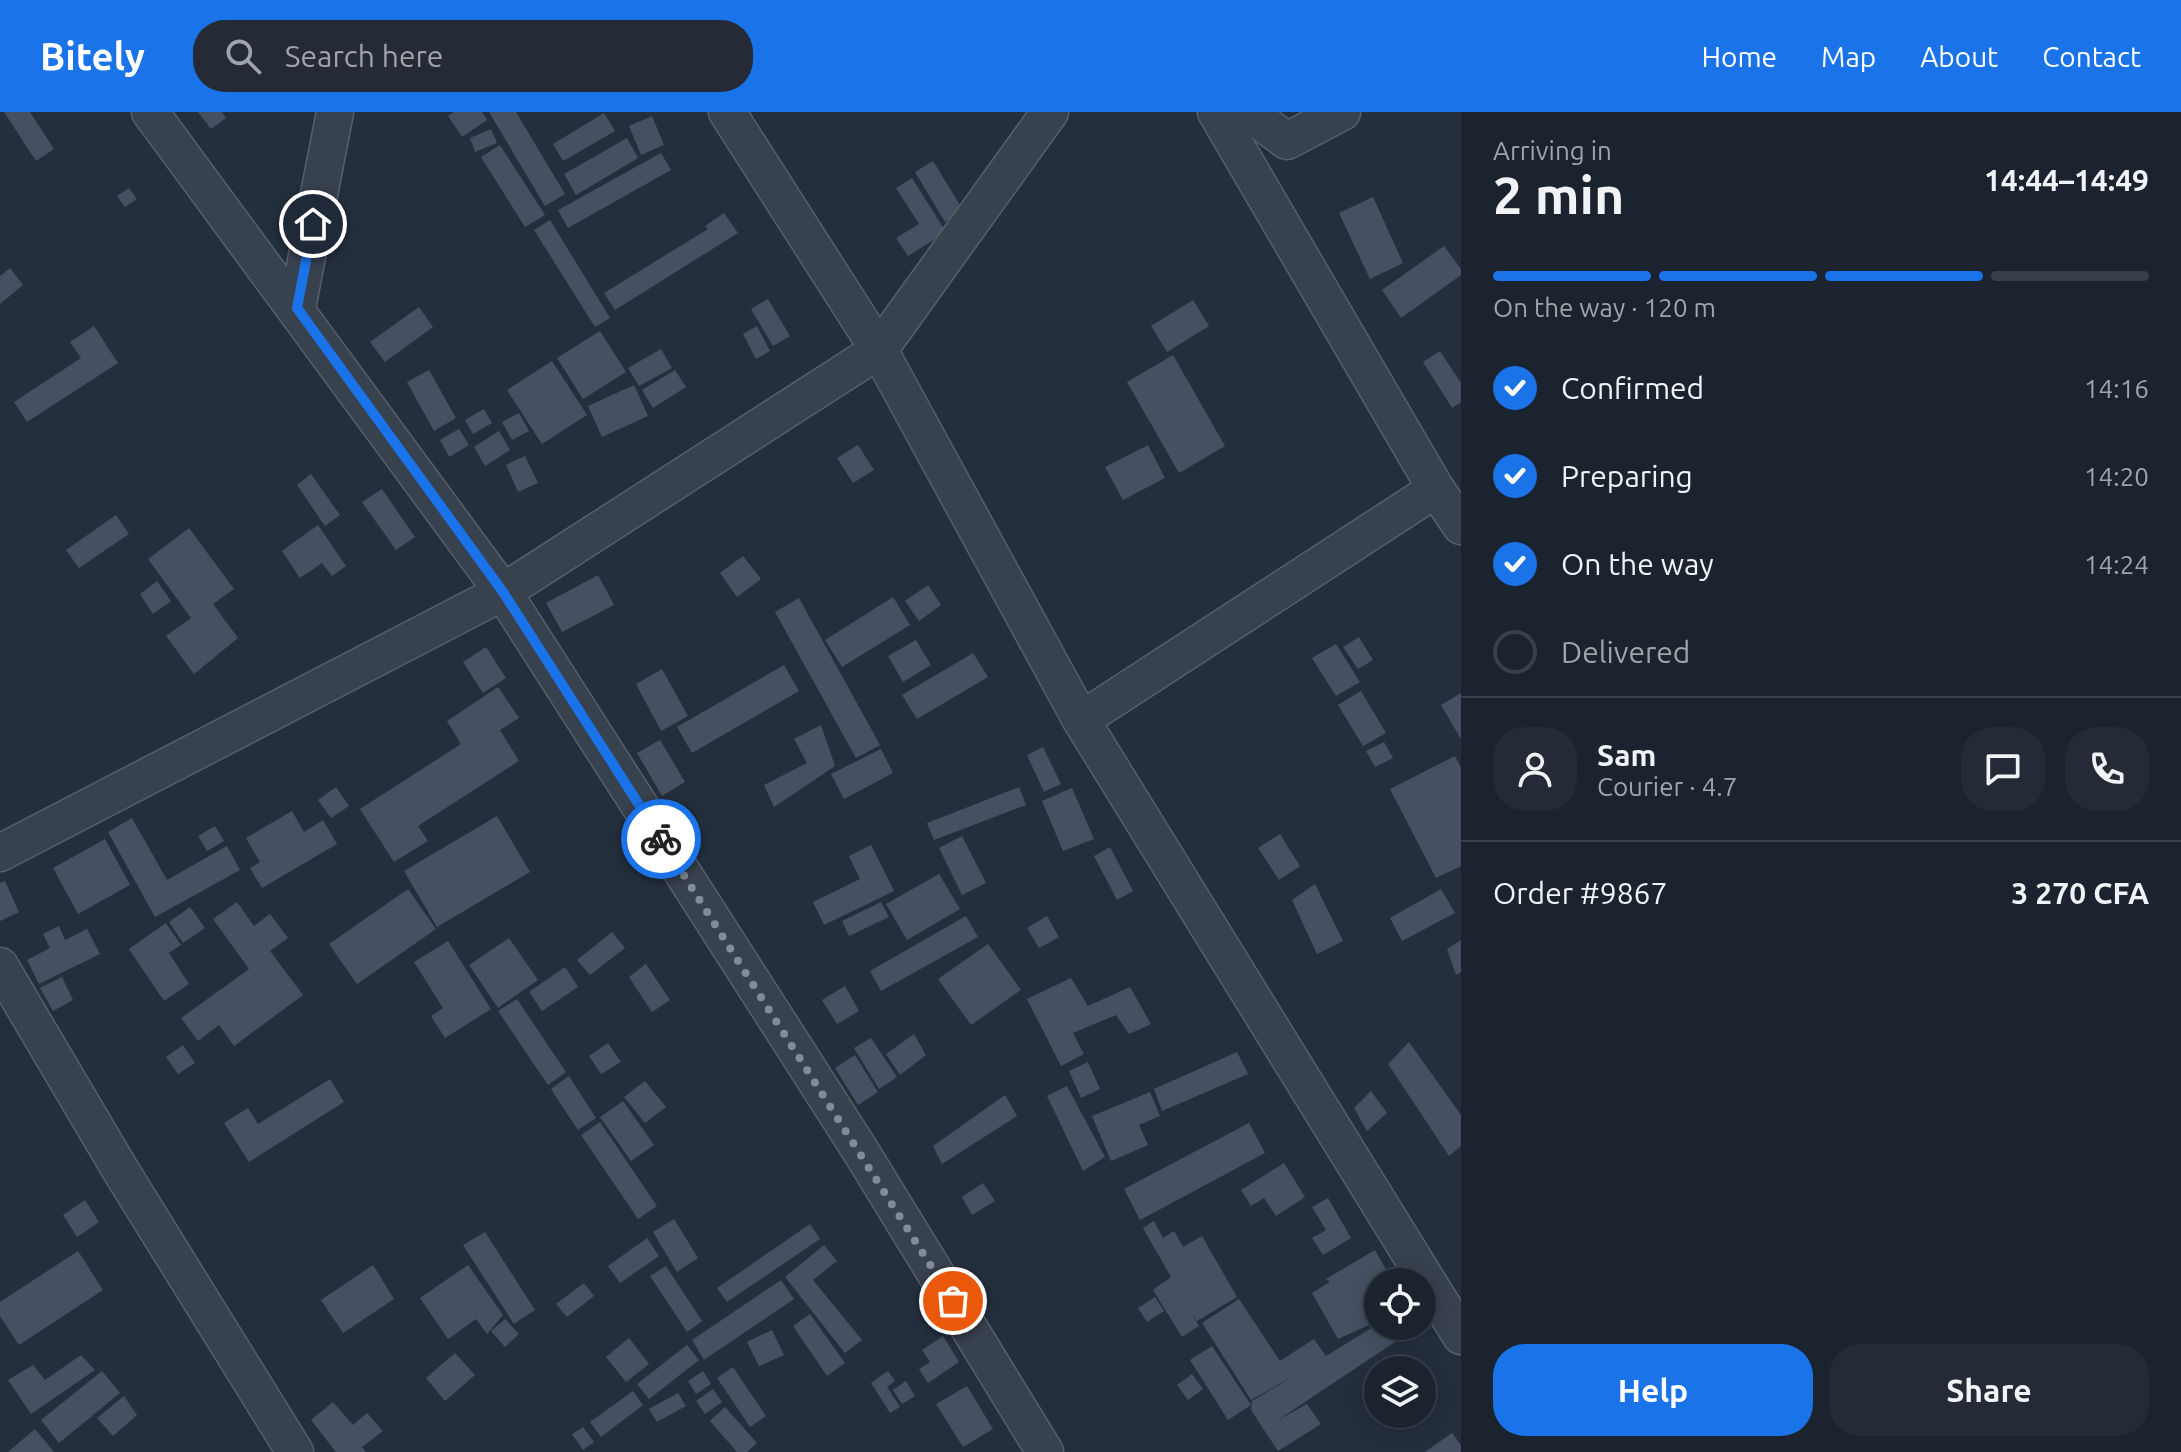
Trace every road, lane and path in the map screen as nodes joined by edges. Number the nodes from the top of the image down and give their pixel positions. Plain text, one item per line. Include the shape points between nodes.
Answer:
1 (150, 112) edge
2 (335, 112) edge
3 (727, 112) edge
4 (1050, 112) edge
5 (1216, 112) edge
6 (1248, 112) edge
7 (1342, 112) edge
8 (297, 308) junction
9 (879, 350) junction
10 (1436, 489) junction
11 (1461, 526) edge
12 (503, 592) junction
13 (1081, 720) junction
14 (0, 853) edge
15 (0, 966) edge
16 (1461, 1336) edge
17 (295, 1452) edge
18 (1045, 1452) edge

1 - 8 street
2 - 8 street
3 - 9 street
4 - 9 street
5 - 10 street
6 - 7 street via 1287,141
8 - 12 street
9 - 12 street
9 - 13 street
10 - 11 street
10 - 13 street
12 - 14 street
12 - 18 street via 860,1150
13 - 16 street
15 - 17 street

